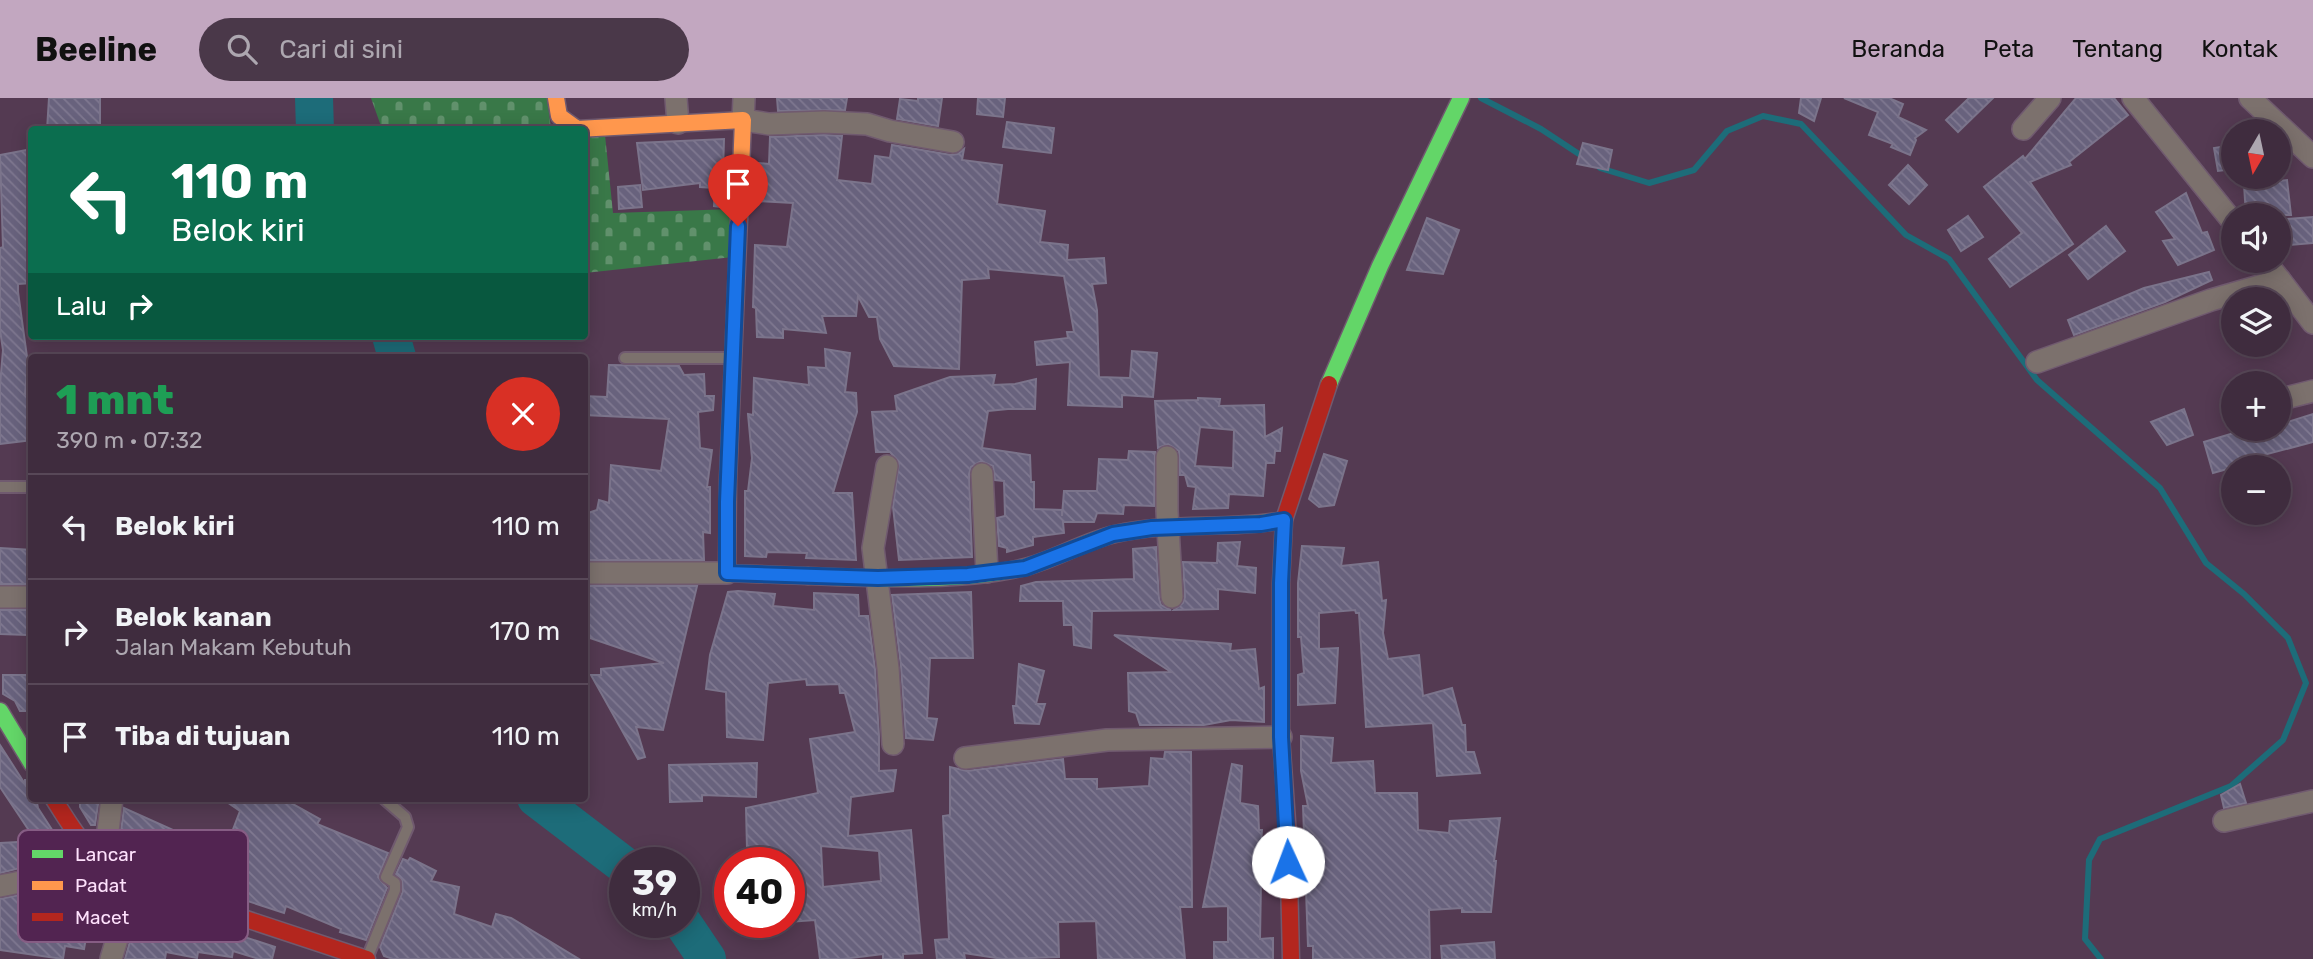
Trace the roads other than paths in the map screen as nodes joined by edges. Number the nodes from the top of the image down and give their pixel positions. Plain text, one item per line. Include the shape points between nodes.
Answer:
1 (556, 98) edge
2 (676, 98) edge
3 (744, 98) edge
4 (1461, 98) edge
5 (2050, 98) edge
6 (2133, 98) edge
7 (2250, 98) edge
8 (743, 120) junction
9 (678, 122) junction
10 (573, 126) edge
11 (588, 128) edge
12 (2023, 129) dead end
13 (953, 142) dead end
14 (2313, 158) edge
15 (2221, 207) edge
16 (2274, 273) edge
17 (2280, 280) junction
18 (2313, 323) edge
19 (625, 358) dead end
20 (732, 358) junction
21 (2036, 362) dead end
22 (2313, 391) edge
23 (2291, 397) edge
24 (1167, 457) dead end
25 (887, 466) dead end
26 (982, 474) dead end
27 (0, 486) edge
28 (28, 487) edge
29 (1284, 520) junction
30 (1169, 527) junction
31 (987, 572) junction
32 (588, 573) edge
33 (727, 573) junction
34 (878, 578) junction
35 (0, 597) edge
36 (28, 597) edge
37 (1172, 597) dead end
38 (0, 711) edge
39 (1281, 737) junction
40 (893, 744) dead end
41 (28, 757) edge
42 (965, 758) dead end
43 (2313, 801) edge
44 (55, 802) edge
45 (111, 802) edge
46 (387, 802) edge
47 (2224, 821) dead end
48 (73, 830) edge
49 (105, 830) edge
50 (18, 883) edge
51 (0, 886) edge
52 (248, 920) edge
53 (116, 942) edge
54 (111, 959) edge
55 (367, 959) edge
56 (1291, 959) edge

1 - 10 street via 559,116
2 - 9 street
3 - 8 street
4 - 29 street via 1325,391
5 - 12 street
6 - 15 street
7 - 14 street
8 - 9 street
8 - 13 street via 867,124
8 - 20 street
9 - 11 street
16 - 17 street
17 - 18 street
17 - 21 street
19 - 20 lane
20 - 33 street
22 - 23 street
24 - 30 street
25 - 34 street via 873,548
26 - 31 street
27 - 28 lane
29 - 30 street
29 - 39 street
30 - 31 street via 1113,534 1025,568
30 - 37 street
31 - 34 street
32 - 33 street
33 - 34 street
34 - 40 street
35 - 36 street
38 - 41 street
39 - 42 street via 1107,740
39 - 56 street
43 - 47 street
44 - 48 street
45 - 49 street
46 - 55 lane via 408,827 386,877 395,890
50 - 51 street
52 - 55 street
53 - 54 street

